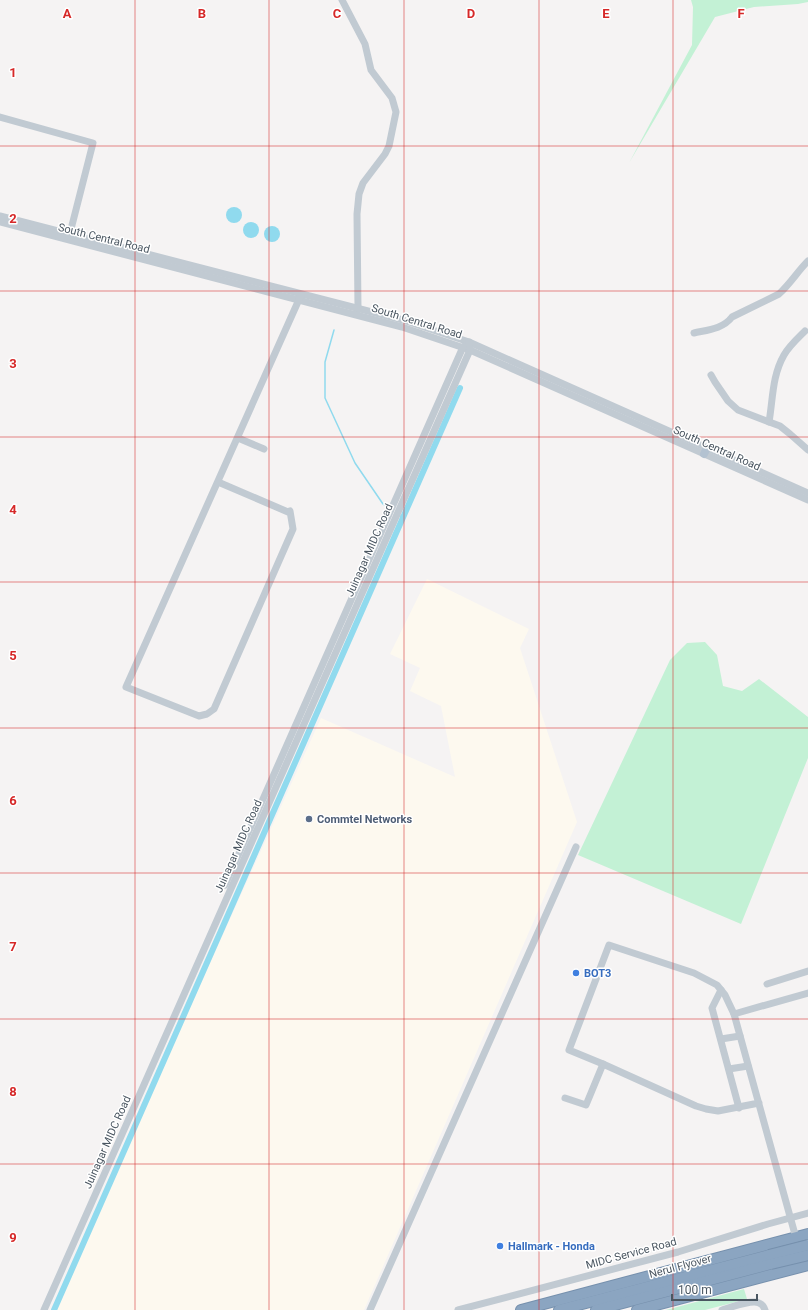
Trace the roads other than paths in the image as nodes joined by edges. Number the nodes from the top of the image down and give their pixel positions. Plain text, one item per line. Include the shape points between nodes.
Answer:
1 (342, 0) edge
2 (0, 117) edge
3 (0, 216) edge
4 (0, 222) edge
5 (69, 237) junction
6 (808, 261) edge
7 (301, 297) junction
8 (357, 311) junction
9 (805, 331) dead end
10 (694, 333) dead end
11 (467, 346) junction
12 (711, 375) dead end
13 (769, 422) junction
14 (238, 438) junction
15 (264, 449) dead end
16 (808, 450) edge
17 (705, 451) junction
18 (218, 482) junction
19 (808, 493) edge
20 (808, 500) edge
21 (257, 822) junction
22 (576, 847) dead end
23 (225, 885) dead end
24 (808, 971) edge
25 (768, 984) dead end
26 (721, 990) junction
27 (808, 993) edge
28 (734, 1014) junction
29 (740, 1036) junction
30 (721, 1039) junction
31 (603, 1064) junction
32 (748, 1066) junction
33 (729, 1069) junction
34 (566, 1098) dead end
35 (759, 1103) junction
36 (739, 1108) junction
37 (808, 1213) edge
38 (790, 1218) junction
39 (801, 1237) edge
40 (808, 1245) edge
41 (808, 1255) edge
42 (770, 1260) junction
43 (803, 1270) edge
44 (44, 1310) edge
45 (370, 1310) edge
46 (458, 1310) edge
47 (521, 1310) edge
48 (559, 1310) edge
49 (596, 1310) edge
50 (637, 1310) edge
51 (722, 1310) edge
52 (765, 1310) edge

1 - 8 street via 365,44 371,70 392,98 396,112 389,146 363,182 359,194
2 - 5 street via 93,143
3 - 5 street, South Central Road
4 - 5 street, South Central Road
5 - 7 street, South Central Road
6 - 10 street via 779,294 732,318 723,326
7 - 8 street, South Central Road
7 - 14 street
8 - 11 street, South Central Road via 403,320
9 - 13 street via 784,354 776,374
11 - 17 street, South Central Road
11 - 21 street, Juinagar MIDC Road
12 - 13 street via 728,401 738,410
13 - 16 street via 780,426
14 - 15 street
14 - 18 street
17 - 19 street, South Central Road
17 - 20 street, South Central Road
18 - 18 street via 126,687 199,716 214,709 293,529 290,511
21 - 23 street, Juinagar MIDC Road
21 - 44 street, Juinagar MIDC Road
22 - 45 street
24 - 25 street
26 - 28 street
26 - 30 street via 712,1008
26 - 31 street via 717,985 694,973 610,945 569,1050
27 - 28 street
28 - 29 street
29 - 30 street
29 - 32 street
30 - 33 street
31 - 34 street via 586,1105
31 - 36 street via 696,1106 718,1111
32 - 33 street
32 - 35 street
33 - 36 street
35 - 36 street
35 - 38 street
37 - 38 street, MIDC Service Road
38 - 39 street
38 - 46 street, MIDC Service Road via 678,1252
39 - 43 main road via 787,1249 788,1256 794,1264
39 - 47 highway
40 - 42 highway, Nerul Flyover, bridge
41 - 42 highway, Nerul Flyover, bridge
42 - 48 highway, Nerul Flyover
42 - 49 highway, Nerul Flyover
43 - 50 highway
51 - 52 street via 754,1302 760,1303

